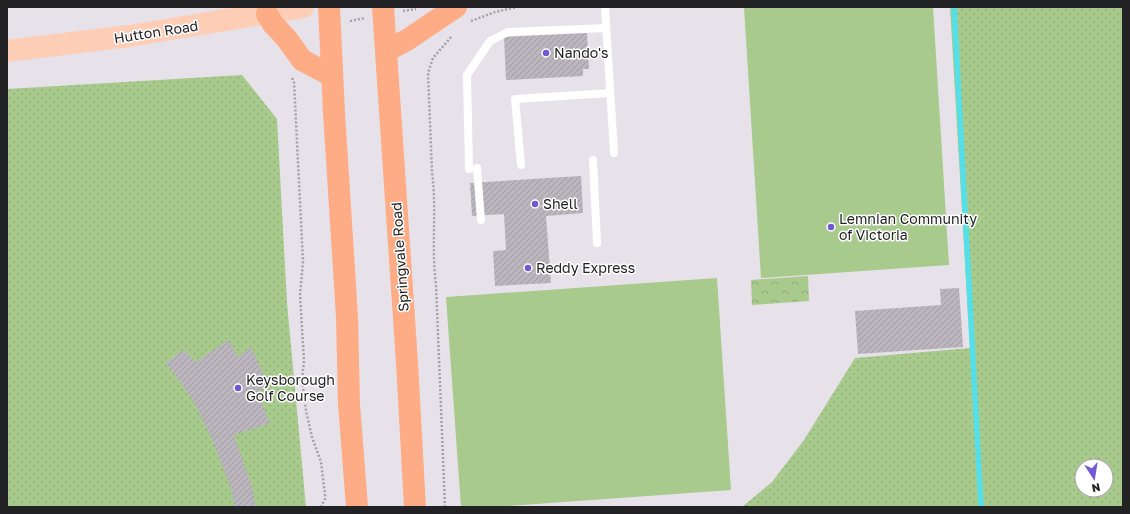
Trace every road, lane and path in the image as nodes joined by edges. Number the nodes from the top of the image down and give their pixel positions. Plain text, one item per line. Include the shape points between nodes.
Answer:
1 (304, 7) edge
2 (329, 7) edge
3 (382, 7) edge
4 (517, 7) edge
5 (605, 7) edge
6 (267, 14) junction
7 (461, 15) edge
8 (606, 28) junction
9 (452, 35) dead end
10 (7, 51) edge
11 (386, 51) junction
12 (332, 76) junction
13 (610, 93) junction
14 (614, 153) dead end
15 (593, 160) dead end
16 (521, 165) dead end
17 (481, 220) dead end
18 (597, 242) dead end
19 (357, 507) edge
20 (415, 507) edge
21 (445, 507) edge

1 - 6 main road, Hutton Road
2 - 12 highway
3 - 11 highway, Springvale Road
4 - 7 path
5 - 8 lane
6 - 10 main road, Hutton Road via 129,36
6 - 12 highway via 302,60
7 - 11 highway
8 - 13 lane
8 - 17 lane via 508,32 490,41 467,75 473,169
9 - 21 path via 433,58 428,73
11 - 20 highway, Springvale Road
12 - 19 highway via 347,317 349,404
13 - 14 lane
13 - 16 lane via 515,99
15 - 18 lane

